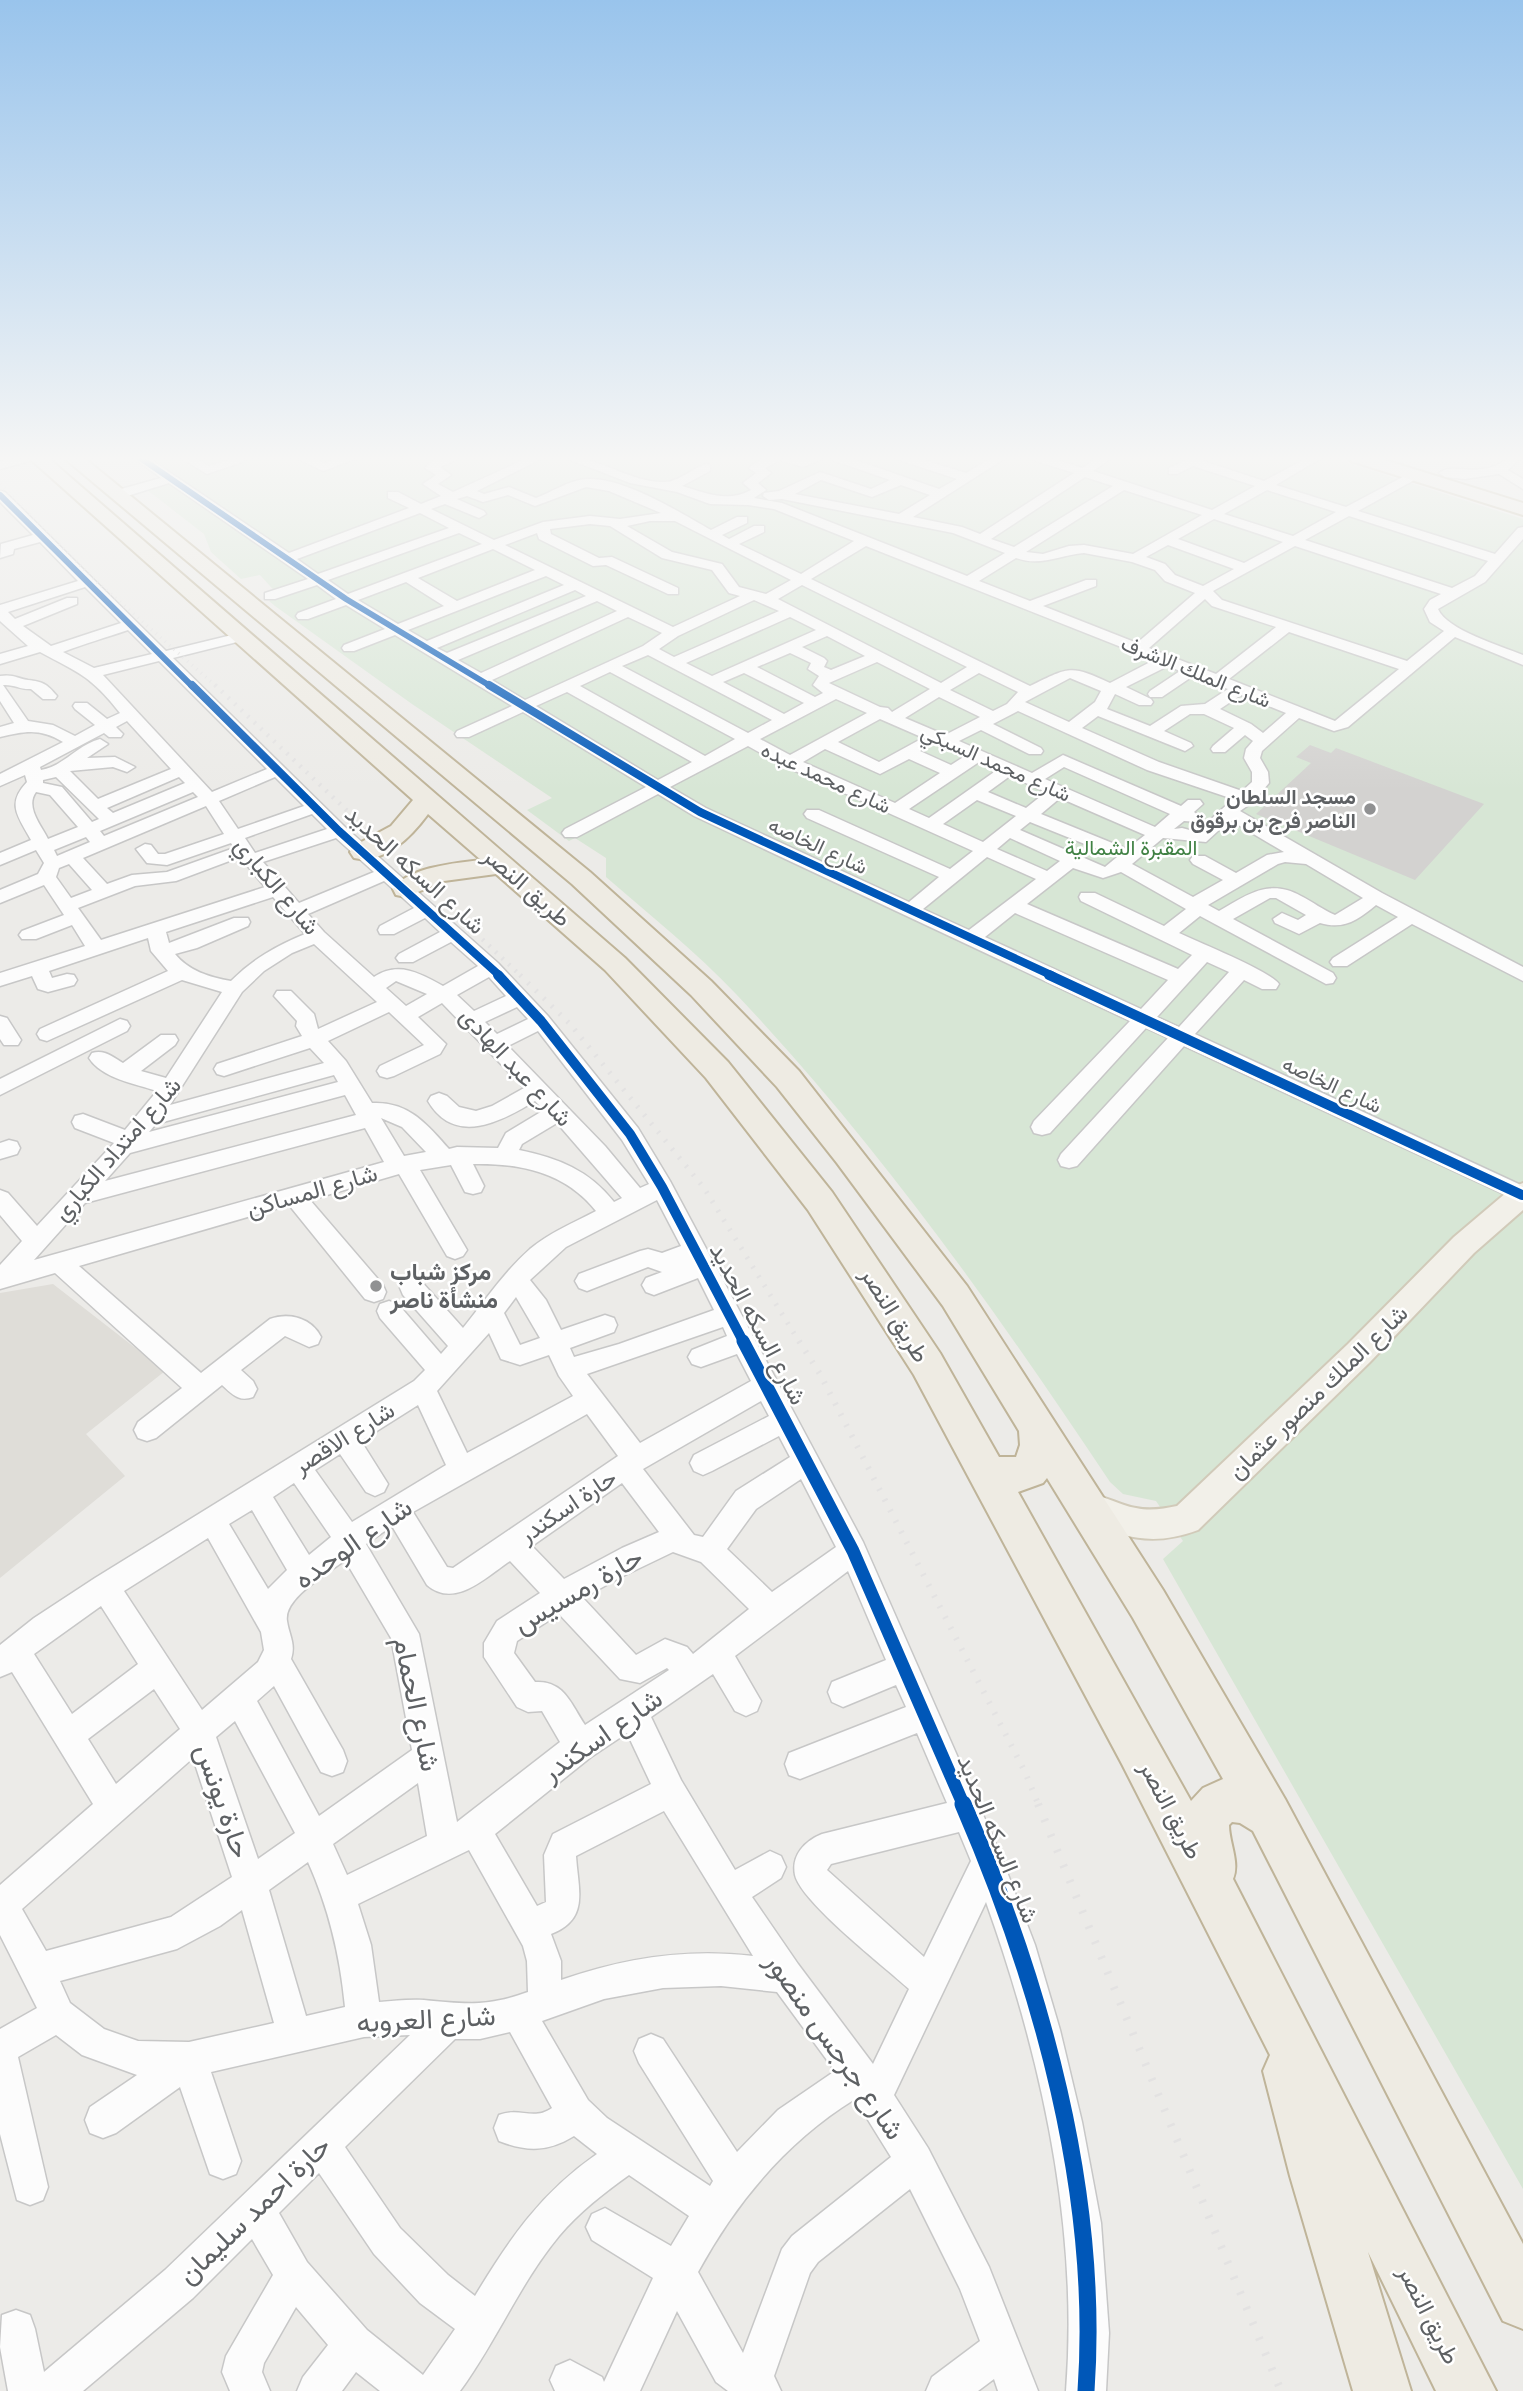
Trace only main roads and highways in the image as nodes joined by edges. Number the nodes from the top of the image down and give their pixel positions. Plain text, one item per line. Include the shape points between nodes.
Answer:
1 (163, 569) edge
2 (198, 569) edge
3 (348, 709) junction
4 (383, 737) junction
5 (427, 798) junction
6 (363, 852) road end
7 (502, 865) junction
8 (396, 881) road end
9 (1522, 1194) edge
10 (1038, 1431) junction
11 (987, 1473) junction
12 (1088, 1507) junction
13 (1269, 1815) junction
14 (1220, 1903) junction
15 (1272, 2007) junction
16 (1523, 2301) edge
17 (1381, 2391) edge
18 (1467, 2391) edge

1 - 3 highway, طريق النصر via 240,637
2 - 3 highway, طريق النصر
3 - 4 highway, طريق النصر
4 - 5 highway, طريق النصر
4 - 10 highway, طريق النصر via 553,855 701,988 788,1079 955,1296
5 - 6 highway via 402,833
5 - 7 highway, طريق النصر
7 - 8 highway
7 - 11 highway, طريق النصر via 666,1015 768,1132 873,1278
9 - 12 main road, شارع الملك منصور عثمان via 1185,1518 1144,1526
10 - 11 highway via 1040,1457 1032,1469 1024,1475
10 - 12 highway, طريق النصر
11 - 14 highway, طريق النصر
12 - 13 highway, طريق النصر
13 - 14 highway via 1245,1801 1231,1799 1218,1803 1209,1813 1206,1826
13 - 16 highway, طريق النصر
14 - 15 highway, طريق النصر
15 - 17 highway
15 - 18 highway, طريق النصر

